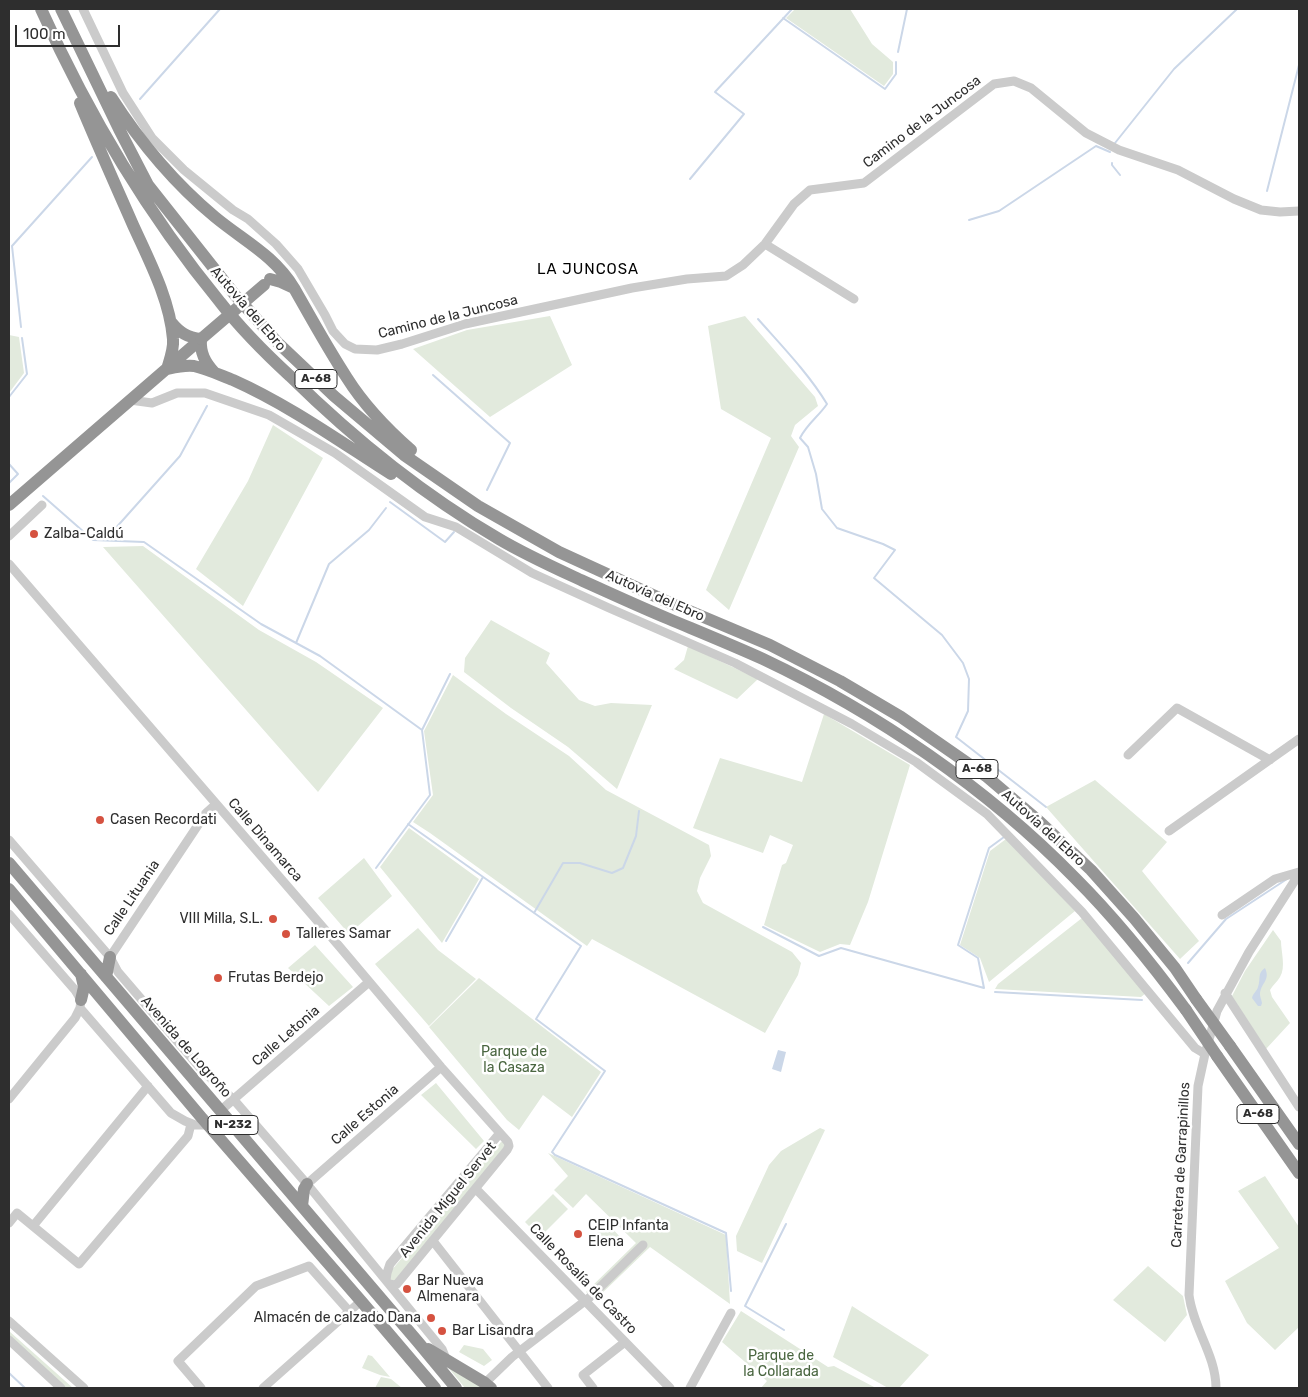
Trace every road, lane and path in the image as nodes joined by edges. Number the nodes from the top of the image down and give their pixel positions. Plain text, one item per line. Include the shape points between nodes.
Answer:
1 (41, 9) edge
2 (61, 9) edge
3 (83, 9) edge
4 (78, 44) junction
5 (60, 52) junction
6 (1299, 210) edge
7 (764, 244) junction
8 (266, 255) junction
9 (291, 261) junction
10 (281, 270) junction
11 (267, 282) junction
12 (294, 288) junction
13 (854, 299) dead end
14 (170, 320) junction
15 (201, 339) junction
16 (167, 369) junction
17 (214, 372) junction
18 (130, 400) junction
19 (9, 504) edge
20 (42, 506) dead end
21 (478, 506) junction
22 (454, 511) junction
23 (9, 536) edge
24 (9, 564) edge
25 (1299, 739) edge
26 (1128, 755) dead end
27 (1270, 760) junction
28 (216, 804) junction
29 (1169, 831) dead end
30 (9, 840) edge
31 (9, 863) edge
32 (1299, 873) edge
33 (9, 888) edge
34 (9, 914) edge
35 (1222, 915) dead end
36 (110, 956) junction
37 (96, 965) junction
38 (81, 974) junction
39 (106, 977) junction
40 (369, 982) junction
41 (1225, 993) junction
42 (80, 1004) junction
43 (172, 1045) junction
44 (1211, 1055) junction
45 (442, 1067) junction
46 (148, 1086) junction
47 (9, 1099) edge
48 (234, 1100) junction
49 (1299, 1107) edge
50 (220, 1111) junction
51 (191, 1124) junction
52 (208, 1125) junction
53 (500, 1133) junction
54 (1299, 1144) edge
55 (1299, 1173) edge
56 (307, 1184) junction
57 (285, 1186) junction
58 (476, 1189) junction
59 (302, 1206) junction
60 (9, 1223) edge
61 (33, 1226) junction
62 (433, 1241) junction
63 (643, 1245) dead end
64 (390, 1264) junction
65 (385, 1279) junction
66 (587, 1299) junction
67 (361, 1301) junction
68 (350, 1311) junction
69 (731, 1313) dead end
70 (9, 1321) edge
71 (9, 1340) edge
72 (418, 1342) junction
73 (625, 1342) junction
74 (520, 1352) junction
75 (446, 1359) junction
76 (488, 1386) edge
77 (61, 1388) edge
78 (84, 1388) edge
79 (202, 1388) edge
80 (263, 1388) edge
81 (435, 1388) edge
82 (456, 1388) edge
83 (548, 1388) edge
84 (593, 1388) edge
85 (670, 1388) edge
86 (690, 1388) edge
87 (1216, 1388) edge

1 - 5 highway, Autovía del Ebro / A-68
2 - 4 highway, Autovía del Ebro / A-68
3 - 9 street, Camino de la Juncosa via 123,93 152,138 184,170 248,219
4 - 8 highway via 154,158 216,218
4 - 21 highway, Autovía del Ebro / A-68 via 148,185 235,295 277,342 334,396 404,455
5 - 14 highway via 158,282
5 - 22 highway, Autovía del Ebro / A-68 via 148,206 221,304 262,350 320,406 385,461
6 - 7 street, Camino de la Juncosa via 1261,210 1178,170 1119,150 1086,133 1031,88 1014,81 994,84 864,183 810,190 794,204
7 - 9 street, Camino de la Juncosa via 743,265 726,276 632,288 465,324 378,350 356,349 345,344 333,331
7 - 13 street
8 - 10 highway
8 - 11 highway via 269,266
9 - 10 street
10 - 11 highway
10 - 12 highway
11 - 12 highway via 281,282
11 - 15 highway, bridge
12 - 21 highway via 347,379 366,403 405,444
14 - 15 highway via 180,333
14 - 16 highway via 173,346
15 - 16 highway
15 - 17 highway via 202,356
16 - 17 highway via 187,366
16 - 18 highway
17 - 22 highway via 300,415 440,506
18 - 19 highway
18 - 44 street via 152,403 177,393 205,393 269,414 335,453 425,517 456,527 532,573 735,663 852,724 916,762 987,814 1082,912 1195,1048
20 - 23 street
21 - 54 highway, Autovía del Ebro / A-68, bridge via 559,552 770,645 840,681 901,717 986,776 1091,870 1134,918 1175,968
22 - 44 highway, Autovía del Ebro / A-68, bridge via 502,541 552,566 763,659 830,694 892,731 975,789 1027,832 1122,929 1186,1010
24 - 28 street, Calle Dinamarca
25 - 27 street
26 - 27 street via 1177,708
27 - 29 street
28 - 36 street, Calle Lituania via 206,813
28 - 40 street, Calle Dinamarca
30 - 36 street, Calle Lituania
31 - 37 highway, Avenida de Logroño / N-232
32 - 35 street via 1275,879
32 - 41 street, Carretera de Garrapinillos
33 - 38 highway, N-232
34 - 42 street via 75,990
36 - 37 highway
36 - 39 highway
36 - 43 street via 118,972
37 - 39 highway, Avenida de Logroño / N-232
38 - 42 highway via 84,987
38 - 52 highway, N-232
39 - 43 highway, Avenida de Logroño / N-232
40 - 45 street, Calle Dinamarca
40 - 48 street, Calle Letonia
41 - 44 street, Carretera de Garrapinillos via 1217,1011
41 - 49 street
42 - 46 street
42 - 47 street via 72,1021
43 - 48 street
43 - 50 highway, Avenida de Logroño / N-232
44 - 55 highway, Autovía del Ebro / A-68
44 - 87 street, Carretera de Garrapinillos via 1198,1086 1189,1295 1193,1316 1212,1362
45 - 53 street, Calle Dinamarca
45 - 56 street, Calle Estonia
46 - 51 street via 171,1112
46 - 61 street
48 - 50 street, Calle Letonia
48 - 56 street
50 - 57 highway, Avenida de Logroño / N-232
51 - 52 street
51 - 61 street via 188,1136 79,1264
52 - 67 highway, N-232
53 - 58 street, Avenida Miguel Servet via 509,1146
53 - 64 street, Avenida Miguel Servet
56 - 57 highway
56 - 59 highway
56 - 65 street
57 - 59 highway, Avenida de Logroño / N-232
58 - 62 street, Avenida Miguel Servet
58 - 66 street, Calle Rosalía de Castro
59 - 72 highway, Avenida de Logroño / N-232
60 - 61 street via 17,1213
62 - 65 street, Avenida Miguel Servet via 397,1284
62 - 74 street
63 - 66 street
64 - 65 street
64 - 65 street, Avenida Miguel Servet
65 - 75 street via 442,1349
66 - 73 street, Calle Rosalía de Castro
66 - 74 street
67 - 68 street
67 - 81 highway, N-232
68 - 79 street via 309,1266 256,1286 178,1361
68 - 80 street
69 - 86 street
70 - 78 street
71 - 77 street
72 - 75 highway
72 - 82 highway, Avenida de Logroño / N-232
73 - 84 street via 583,1375
73 - 85 street, Calle Rosalía de Castro
74 - 76 street via 501,1367
74 - 83 street
75 - 76 highway

